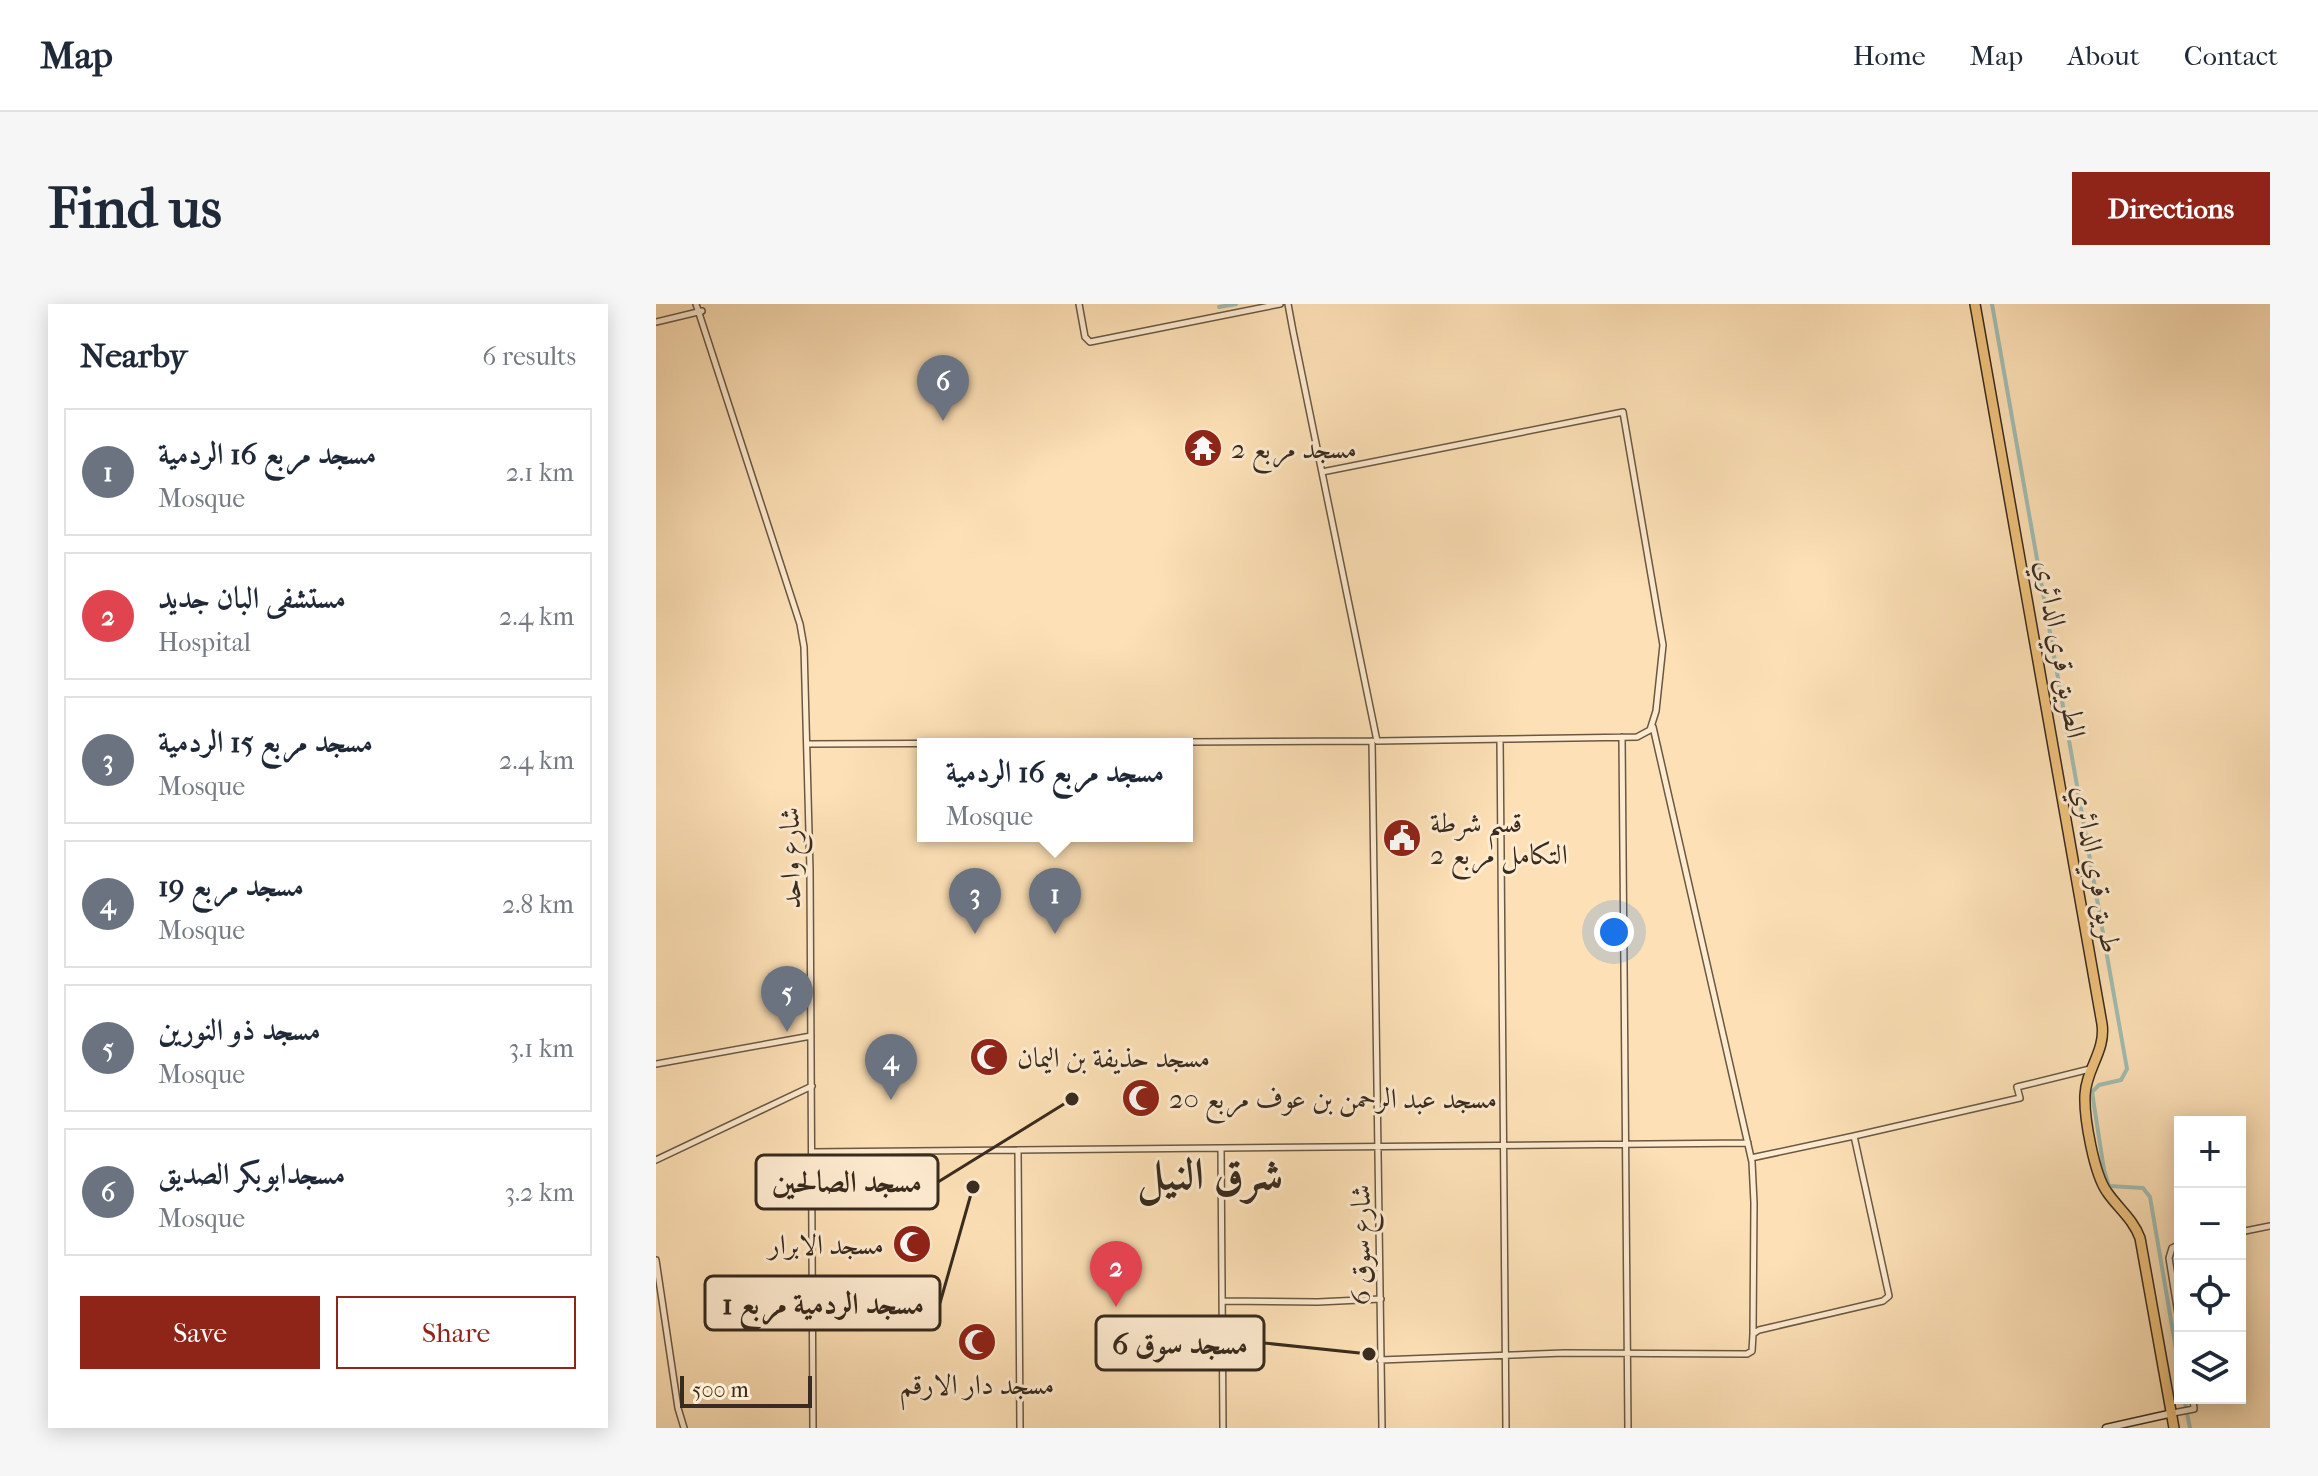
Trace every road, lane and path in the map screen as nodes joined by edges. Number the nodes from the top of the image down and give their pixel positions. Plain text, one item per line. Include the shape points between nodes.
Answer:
1 (1079, 304) edge
2 (1280, 304) edge
3 (1288, 304) edge
4 (1976, 304) edge
5 (699, 307) edge
6 (656, 322) edge
7 (1322, 472) junction
8 (1653, 727) junction
9 (1622, 737) junction
10 (1500, 739) junction
11 (1375, 741) junction
12 (1193, 742) edge
13 (917, 743) edge
14 (809, 744) junction
15 (812, 999) junction
16 (811, 1036) junction
17 (656, 1064) edge
18 (2093, 1069) junction
19 (813, 1086) junction
20 (1854, 1136) junction
21 (1748, 1143) junction
22 (1503, 1146) junction
23 (1625, 1146) junction
24 (1221, 1148) junction
25 (1377, 1148) junction
26 (1018, 1151) junction
27 (813, 1152) junction
28 (1751, 1158) junction
29 (656, 1160) edge
30 (2270, 1226) edge
31 (2246, 1231) edge
32 (2174, 1247) edge
33 (656, 1260) edge
34 (2174, 1289) edge
35 (1380, 1299) junction
36 (1222, 1301) junction
37 (1753, 1334) junction
38 (1628, 1352) junction
39 (1505, 1355) junction
40 (1381, 1360) junction
41 (2194, 1404) edge
42 (2172, 1414) junction
43 (684, 1428) edge
44 (815, 1428) edge
45 (1020, 1428) edge
46 (1223, 1428) edge
47 (1381, 1428) edge
48 (1506, 1428) edge
49 (1628, 1428) edge
50 (2106, 1428) edge
51 (2174, 1428) edge

1 - 2 street via 1090,342
3 - 7 street, شارع سوق 6
4 - 18 highway, طريق قري الدائري via 2102,1024 2102,1048
4 - 42 highway, الطريق قري الدائري via 2106,1023 2088,1107 2103,1180 2143,1239
5 - 6 street
5 - 14 street, شارع واحد via 803,638
7 - 8 street via 1623,412 1663,645
7 - 11 street, شارع سوق 6
8 - 9 street via 1643,736
8 - 21 street
9 - 10 street
9 - 23 street
10 - 11 street
10 - 22 street
11 - 12 street
11 - 25 street, شارع سوق 6
13 - 14 street
14 - 15 street, شارع واحد
15 - 16 street, شارع واحد
15 - 19 street, شارع واحد
16 - 17 street
16 - 19 street, شارع واحد
18 - 20 street via 2017,1087 2020,1098
18 - 42 highway, طريق قري الدائري via 2085,1096 2097,1168 2104,1188 2140,1238
19 - 27 street, شارع واحد
19 - 29 street
20 - 28 street
20 - 37 street via 1889,1297
21 - 23 street
21 - 28 street
22 - 23 street
22 - 25 street
22 - 39 street
23 - 38 street
24 - 25 street
24 - 26 street
24 - 36 street
25 - 35 street, شارع سوق 6
26 - 27 street
26 - 45 street
27 - 44 street, شارع واحد
28 - 37 street
30 - 31 street
32 - 34 street via 2169,1258
33 - 43 street
35 - 36 street
35 - 40 street, شارع سوق 6
36 - 46 street
37 - 38 street via 1747,1354
38 - 39 street
38 - 49 street
39 - 40 street
39 - 48 street
40 - 47 street, شارع سوق 6
41 - 42 street via 2194,1409
42 - 50 main road
42 - 51 highway, طريق قري الدائري

